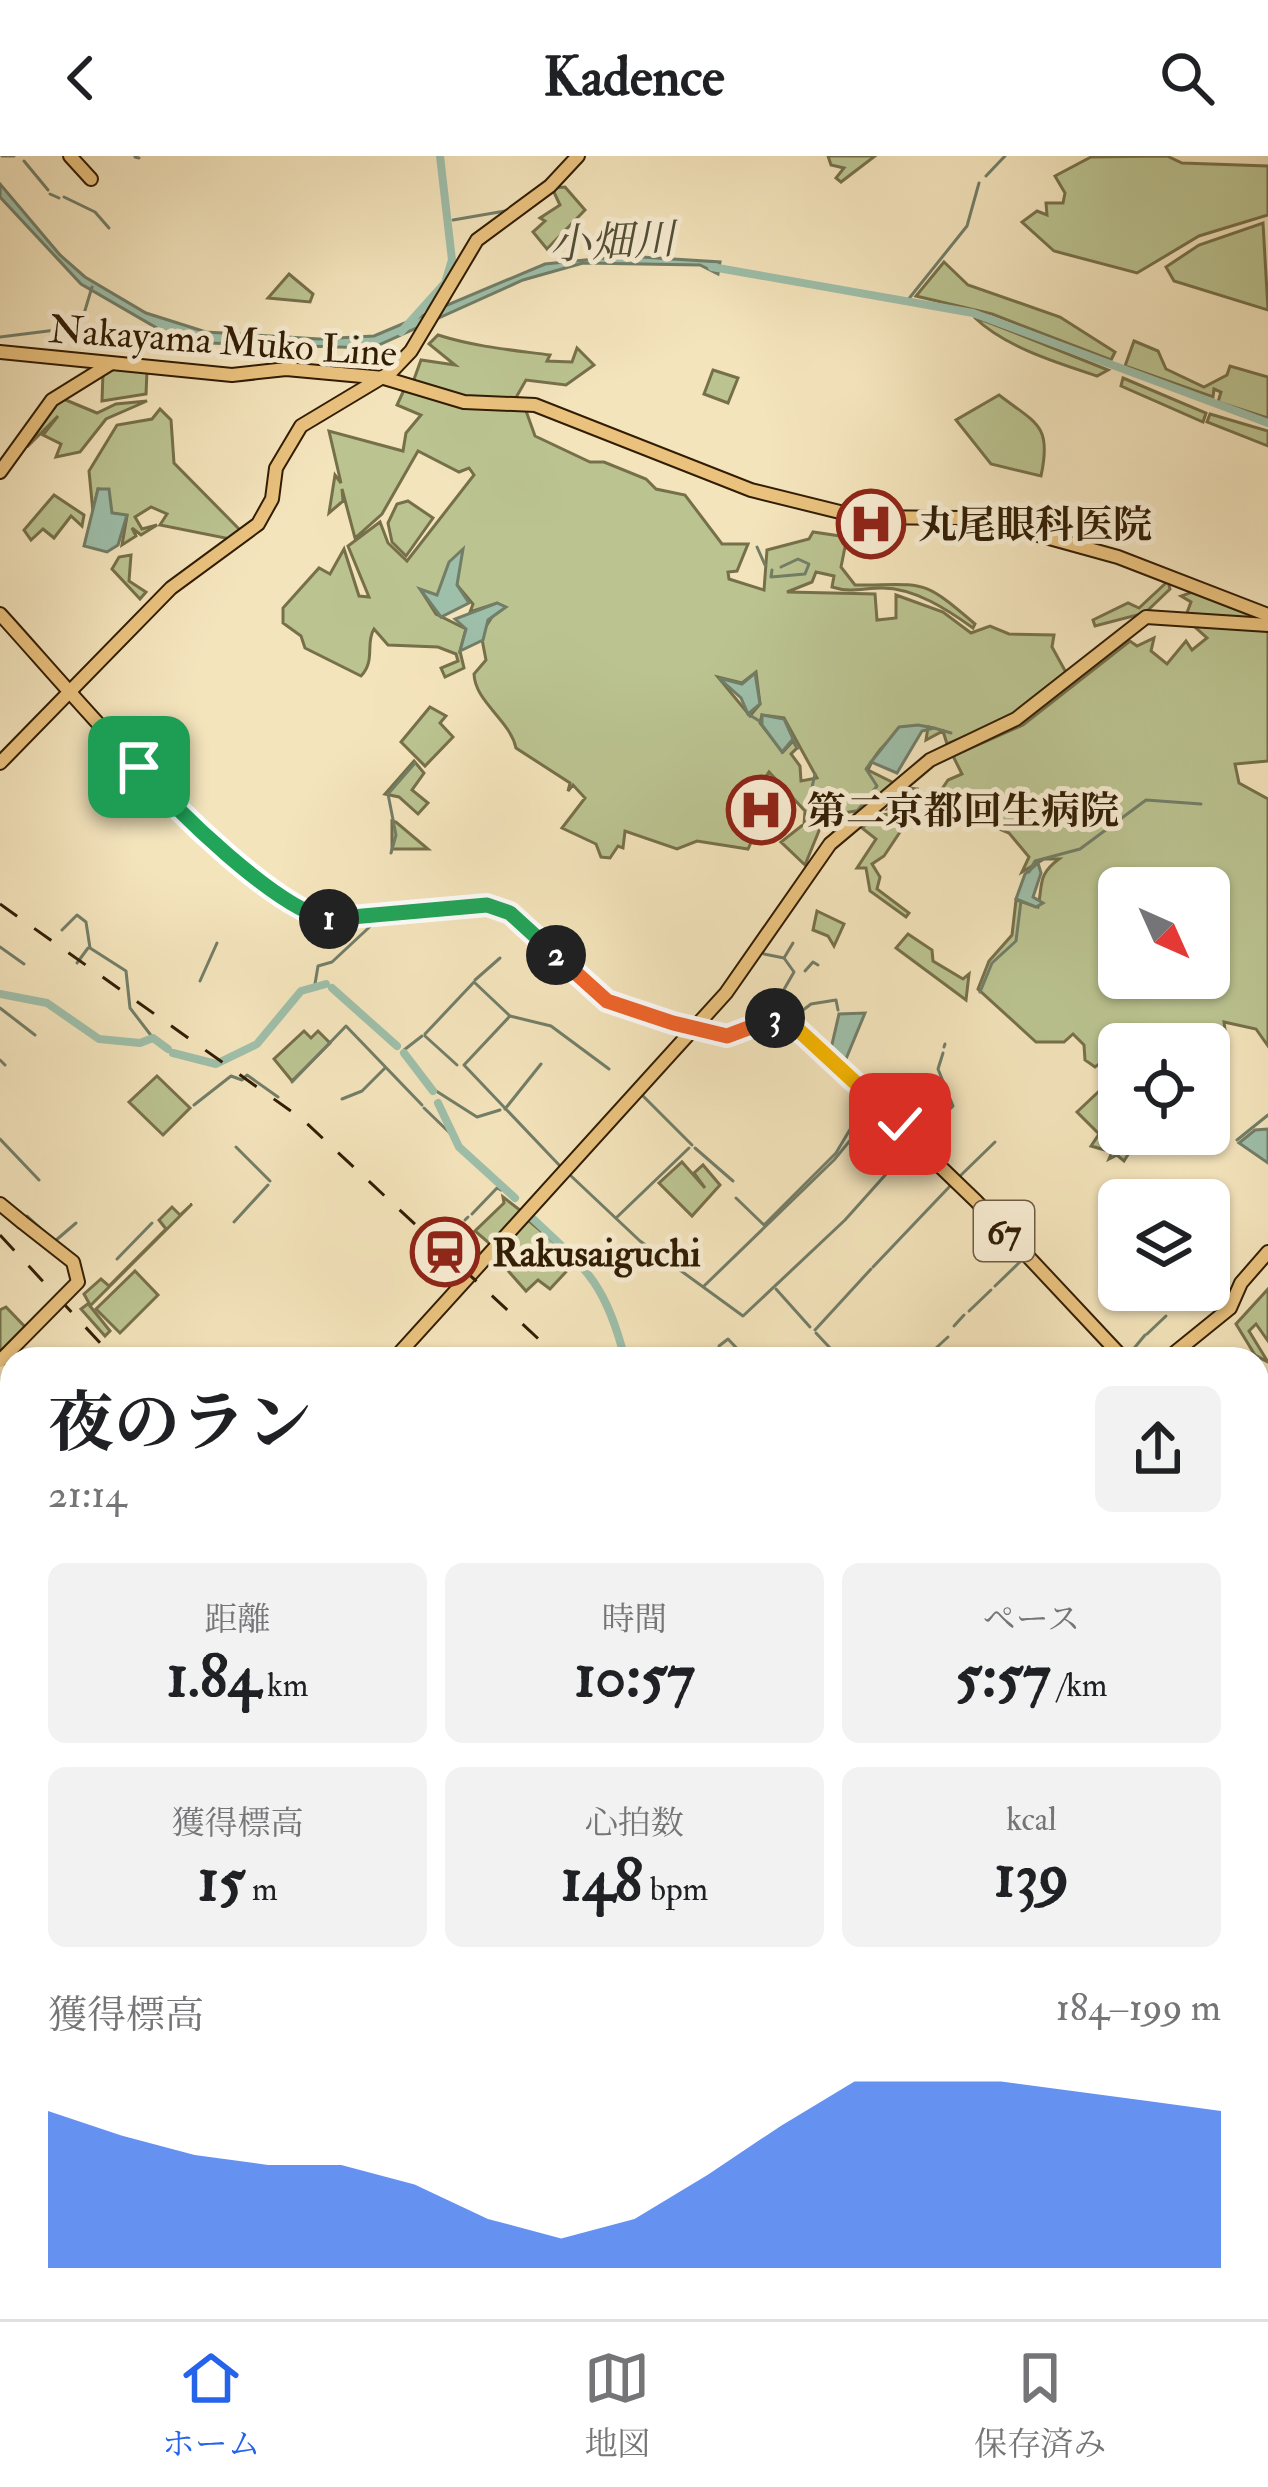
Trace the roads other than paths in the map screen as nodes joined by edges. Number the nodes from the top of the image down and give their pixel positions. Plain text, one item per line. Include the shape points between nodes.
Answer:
1 (578, 156) edge
2 (76, 159) edge
3 (93, 177) dead end
4 (0, 352) edge
5 (111, 363) junction
6 (384, 378) junction
7 (0, 472) edge
8 (0, 614) edge
9 (1268, 614) edge
10 (1268, 626) edge
11 (67, 689) junction
12 (0, 763) edge
13 (697, 1029) junction
14 (0, 1204) edge
15 (1268, 1252) edge
16 (14, 1347) edge
17 (408, 1347) edge
18 (1113, 1347) edge
19 (1182, 1347) edge

1 - 6 main road via 477,240
2 - 3 main road
4 - 5 main road, Nakayama Muko Line
5 - 6 main road, Nakayama Muko Line
5 - 7 main road via 52,400
6 - 9 main road, Nakayama Muko Line via 464,402 542,406 728,482 841,514 1002,525 1118,557
6 - 11 main road via 312,415 276,468 258,524 187,573
8 - 11 main road, 67
10 - 13 main road via 1146,617 1022,720 931,764 812,872 746,974
11 - 12 main road
11 - 13 main road, 67 via 182,812 310,915 497,908 607,1001
13 - 17 main road
13 - 18 main road, 67 via 727,1036 773,1018 792,1024
14 - 16 main road, bridge via 73,1262 78,1282
15 - 19 main road via 1230,1308

